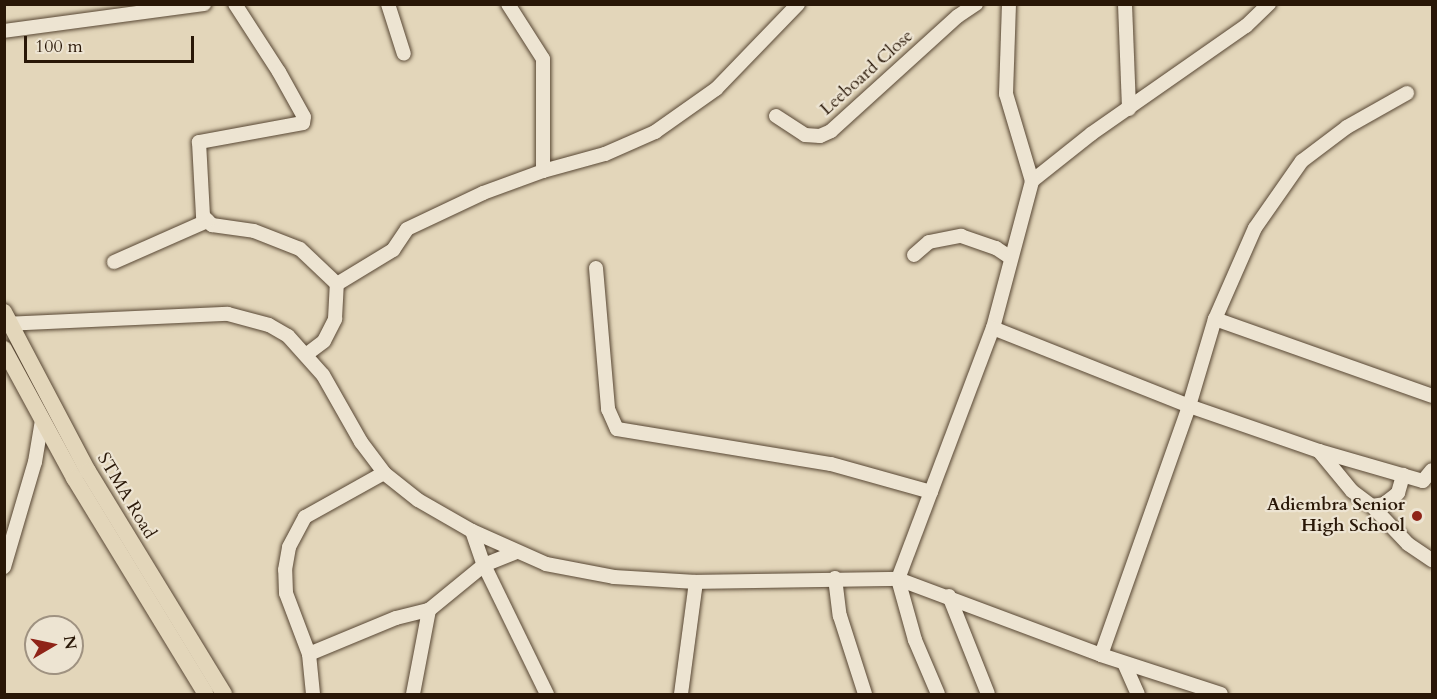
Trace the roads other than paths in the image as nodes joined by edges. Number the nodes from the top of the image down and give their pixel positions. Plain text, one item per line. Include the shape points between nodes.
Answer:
1 (204, 4) edge
2 (235, 4) edge
3 (388, 4) edge
4 (508, 4) edge
5 (798, 4) edge
6 (976, 4) edge
7 (1009, 4) edge
8 (1125, 4) edge
9 (1269, 4) edge
10 (4, 31) edge
11 (404, 54) dead end
12 (1407, 93) dead end
13 (1129, 109) junction
14 (776, 116) dead end
15 (543, 171) junction
16 (1032, 181) junction
17 (207, 221) junction
18 (914, 255) dead end
19 (1011, 258) junction
20 (114, 262) dead end
21 (596, 268) dead end
22 (337, 284) junction
23 (1215, 319) junction
24 (6, 320) edge
25 (993, 328) junction
26 (4, 349) edge
27 (307, 354) junction
28 (1432, 396) edge
29 (1189, 406) junction
30 (42, 420) junction
31 (1319, 451) junction
32 (384, 473) junction
33 (1403, 475) junction
34 (1429, 478) edge
35 (931, 492) junction
36 (1372, 506) junction
37 (472, 531) junction
38 (517, 552) junction
39 (1432, 560) edge
40 (484, 565) junction
41 (4, 567) edge
42 (835, 578) junction
43 (898, 579) junction
44 (696, 582) junction
45 (949, 596) junction
46 (429, 610) junction
47 (309, 654) junction
48 (1101, 655) junction
49 (1124, 663) junction
50 (206, 694) edge
51 (224, 694) edge
52 (314, 694) edge
53 (412, 694) edge
54 (547, 694) edge
55 (681, 694) edge
56 (865, 694) edge
57 (938, 694) edge
58 (988, 694) edge
59 (1138, 694) edge
60 (1221, 694) edge

1 - 10 street
2 - 17 street via 304,117 298,126 199,142
3 - 11 street
4 - 15 street via 543,59
5 - 15 street via 716,88 655,132 605,154
6 - 14 street, Leeboard Close via 831,131 820,136 805,135
7 - 16 street via 1006,94
8 - 13 street
9 - 13 street via 1246,26
12 - 23 street via 1347,128 1302,161 1255,228
13 - 16 street
15 - 22 street via 418,221 407,229 393,250
16 - 19 street
17 - 20 street
17 - 22 street via 254,231 300,249
18 - 19 street via 930,242 961,236 996,248
19 - 25 street
21 - 35 street via 608,409 617,429 831,464
22 - 27 street via 335,319 324,341
23 - 28 street
23 - 29 street
24 - 27 street via 228,314 269,325
24 - 51 main road, STMA Road via 88,471
25 - 29 street
25 - 35 street
26 - 30 main road, STMA Road
27 - 32 street
29 - 31 street
29 - 48 street
30 - 41 street via 35,462
30 - 50 main road, STMA Road
31 - 33 street
31 - 36 street via 1352,491
32 - 37 street via 418,500
32 - 47 street via 305,517 290,547 286,593
33 - 34 street
33 - 36 street via 1398,493 1384,504
35 - 43 street
36 - 39 street via 1408,544
37 - 38 street
37 - 40 street
38 - 40 street
38 - 44 street via 546,564 614,577
40 - 46 street
40 - 54 street
42 - 43 street
42 - 44 street
42 - 56 street via 840,616
43 - 45 street
43 - 57 street via 915,640
44 - 55 street
45 - 48 street
45 - 58 street
46 - 47 street via 396,618
46 - 53 street
47 - 52 street
48 - 49 street
49 - 59 street
49 - 60 street

